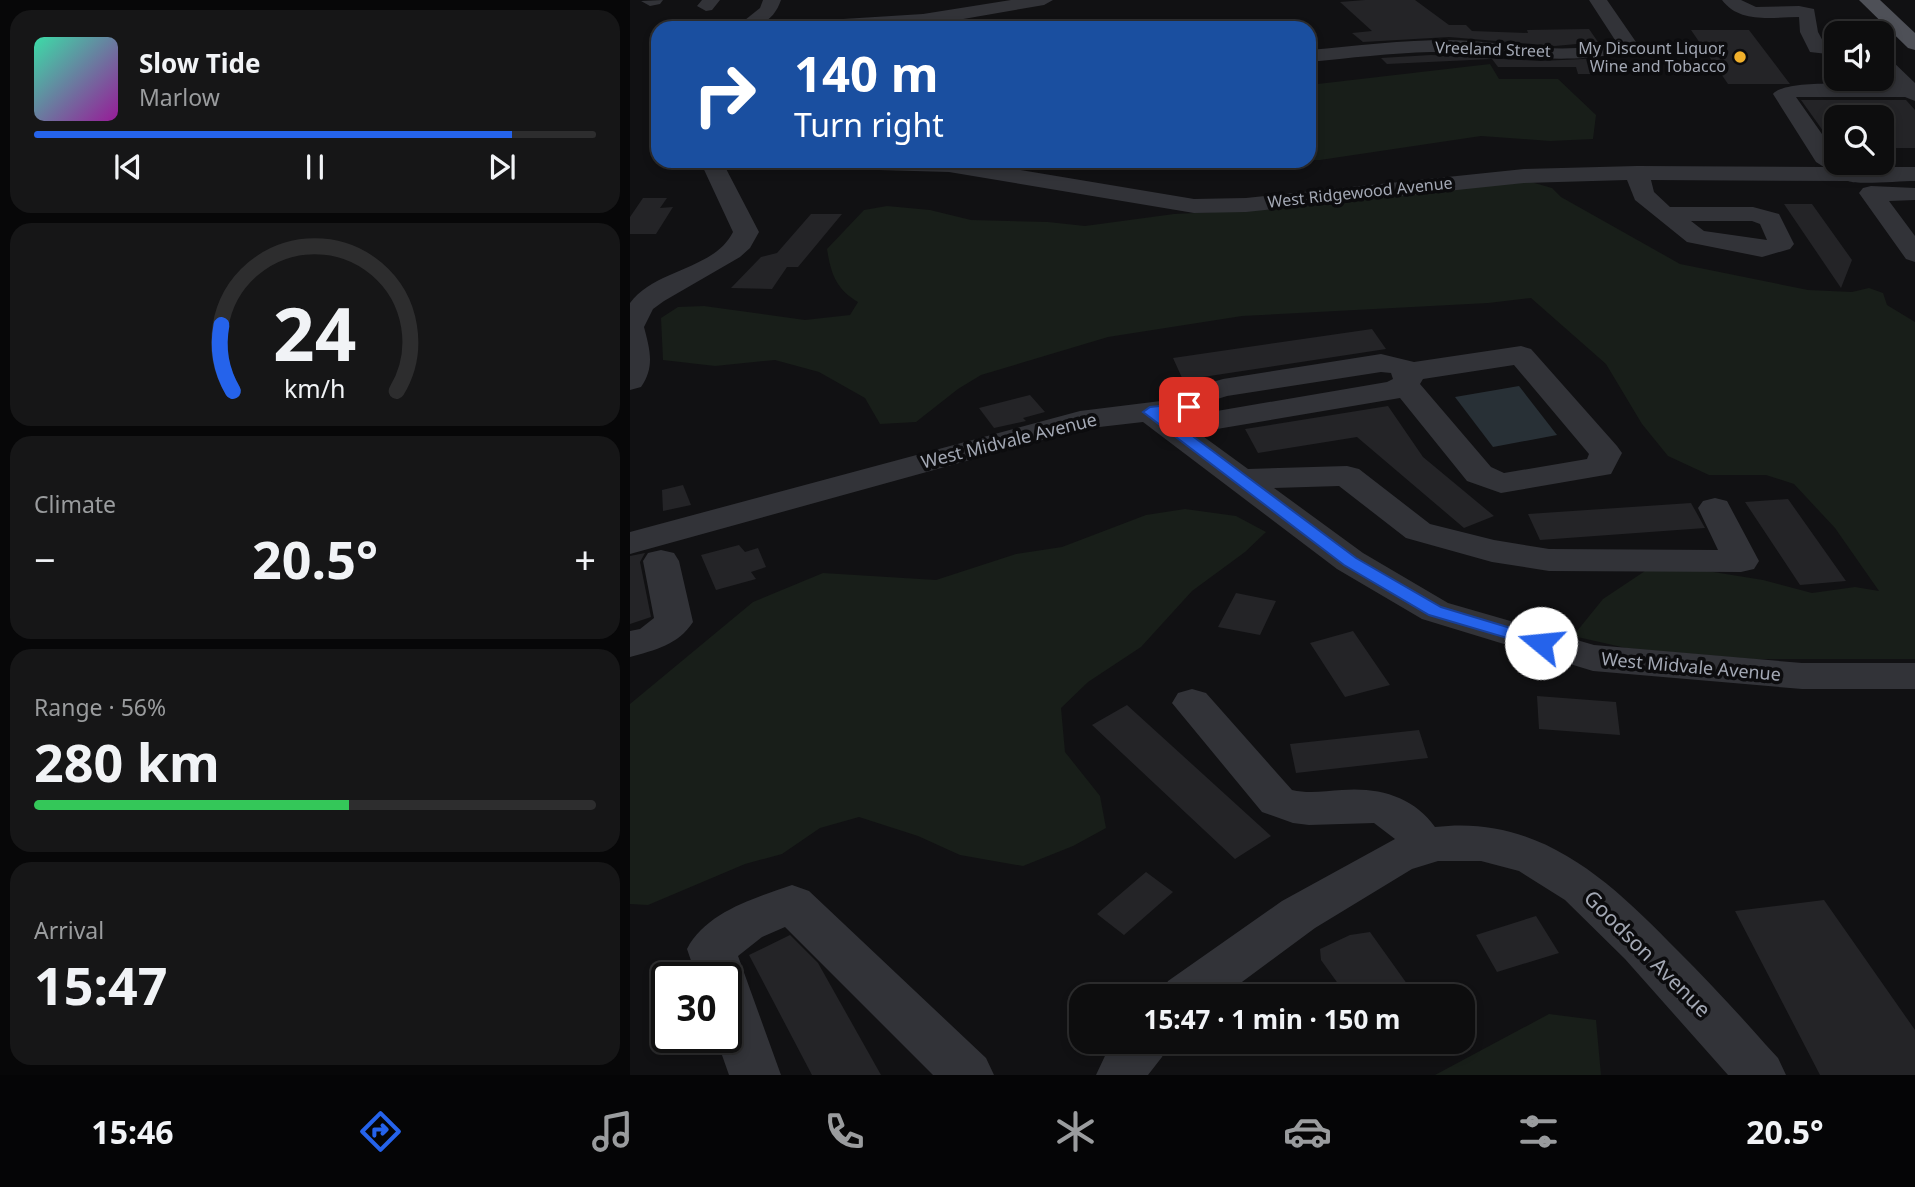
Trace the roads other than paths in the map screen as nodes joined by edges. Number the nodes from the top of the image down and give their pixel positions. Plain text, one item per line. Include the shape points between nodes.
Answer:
1 (772, 0) edge
2 (1044, 0) edge
3 (1598, 0) edge
4 (1731, 0) edge
5 (1869, 0) edge
6 (961, 15) junction
7 (754, 21) edge
8 (884, 21) edge
9 (970, 21) edge
10 (1812, 37) junction
11 (1824, 37) edge
12 (1894, 39) edge
13 (1912, 41) edge
14 (1824, 48) edge
15 (1316, 55) edge
16 (1894, 74) edge
17 (1913, 93) edge
18 (1824, 157) edge
19 (1915, 160) edge
20 (1894, 161) edge
21 (1824, 167) edge
22 (714, 168) edge
23 (967, 168) edge
24 (1894, 172) edge
25 (1637, 173) junction
26 (1915, 174) edge
27 (1851, 175) edge
28 (1871, 193) junction
29 (1915, 194) edge
30 (1664, 215) dead end
31 (1915, 254) edge
32 (630, 327) edge
33 (630, 327) edge
34 (1406, 379) junction
35 (630, 381) edge
36 (1150, 412) junction
37 (1241, 479) junction
38 (1716, 508) dead end
39 (645, 552) edge
40 (630, 644) edge
41 (1915, 676) edge
42 (1192, 703) dead end
43 (1426, 847) junction
44 (715, 962) edge
45 (1201, 984) edge
46 (742, 1038) edge
47 (1133, 1054) edge
48 (755, 1075) edge
49 (968, 1075) edge
50 (1122, 1075) edge
51 (1760, 1075) edge

1 - 7 street via 768,11
2 - 6 street
3 - 15 street, Vreeland Street via 1626,42 1616,48 1593,53 1450,46
4 - 10 street via 1735,7 1751,12 1808,13
5 - 13 main road
6 - 8 street
6 - 9 street
10 - 11 street
10 - 14 street via 1817,48
12 - 13 street
16 - 17 street
17 - 18 street via 1783,94
19 - 20 street
21 - 25 street, West Ridgewood Avenue
22 - 32 street via 746,232 744,239 728,254 644,304
23 - 25 street, West Ridgewood Avenue via 1194,206 1246,205 1478,179
24 - 26 street, West Ridgewood Avenue
25 - 30 street via 1643,195
27 - 28 street
28 - 29 street
28 - 31 street
33 - 35 street via 636,348 635,375
34 - 34 street via 1479,474 1501,482 1599,467 1606,453 1521,355
34 - 36 street via 1395,390 1211,421 1200,421 1189,407
36 - 37 street, West Midvale Avenue
36 - 39 street, West Midvale Avenue via 1080,419
37 - 38 street via 1347,476 1418,531 1492,551 1549,560 1741,561
37 - 41 street, West Midvale Avenue via 1350,561 1435,611 1593,658 1802,676
39 - 40 street via 674,622 653,638
42 - 43 street via 1277,801 1304,810 1371,805 1407,822
43 - 45 street, Goodson Avenue via 1351,881 1259,939
43 - 51 street, Goodson Avenue via 1455,841 1500,846 1572,879 1606,907
44 - 49 street via 711,949 745,923 792,904
46 - 48 street
47 - 50 street

